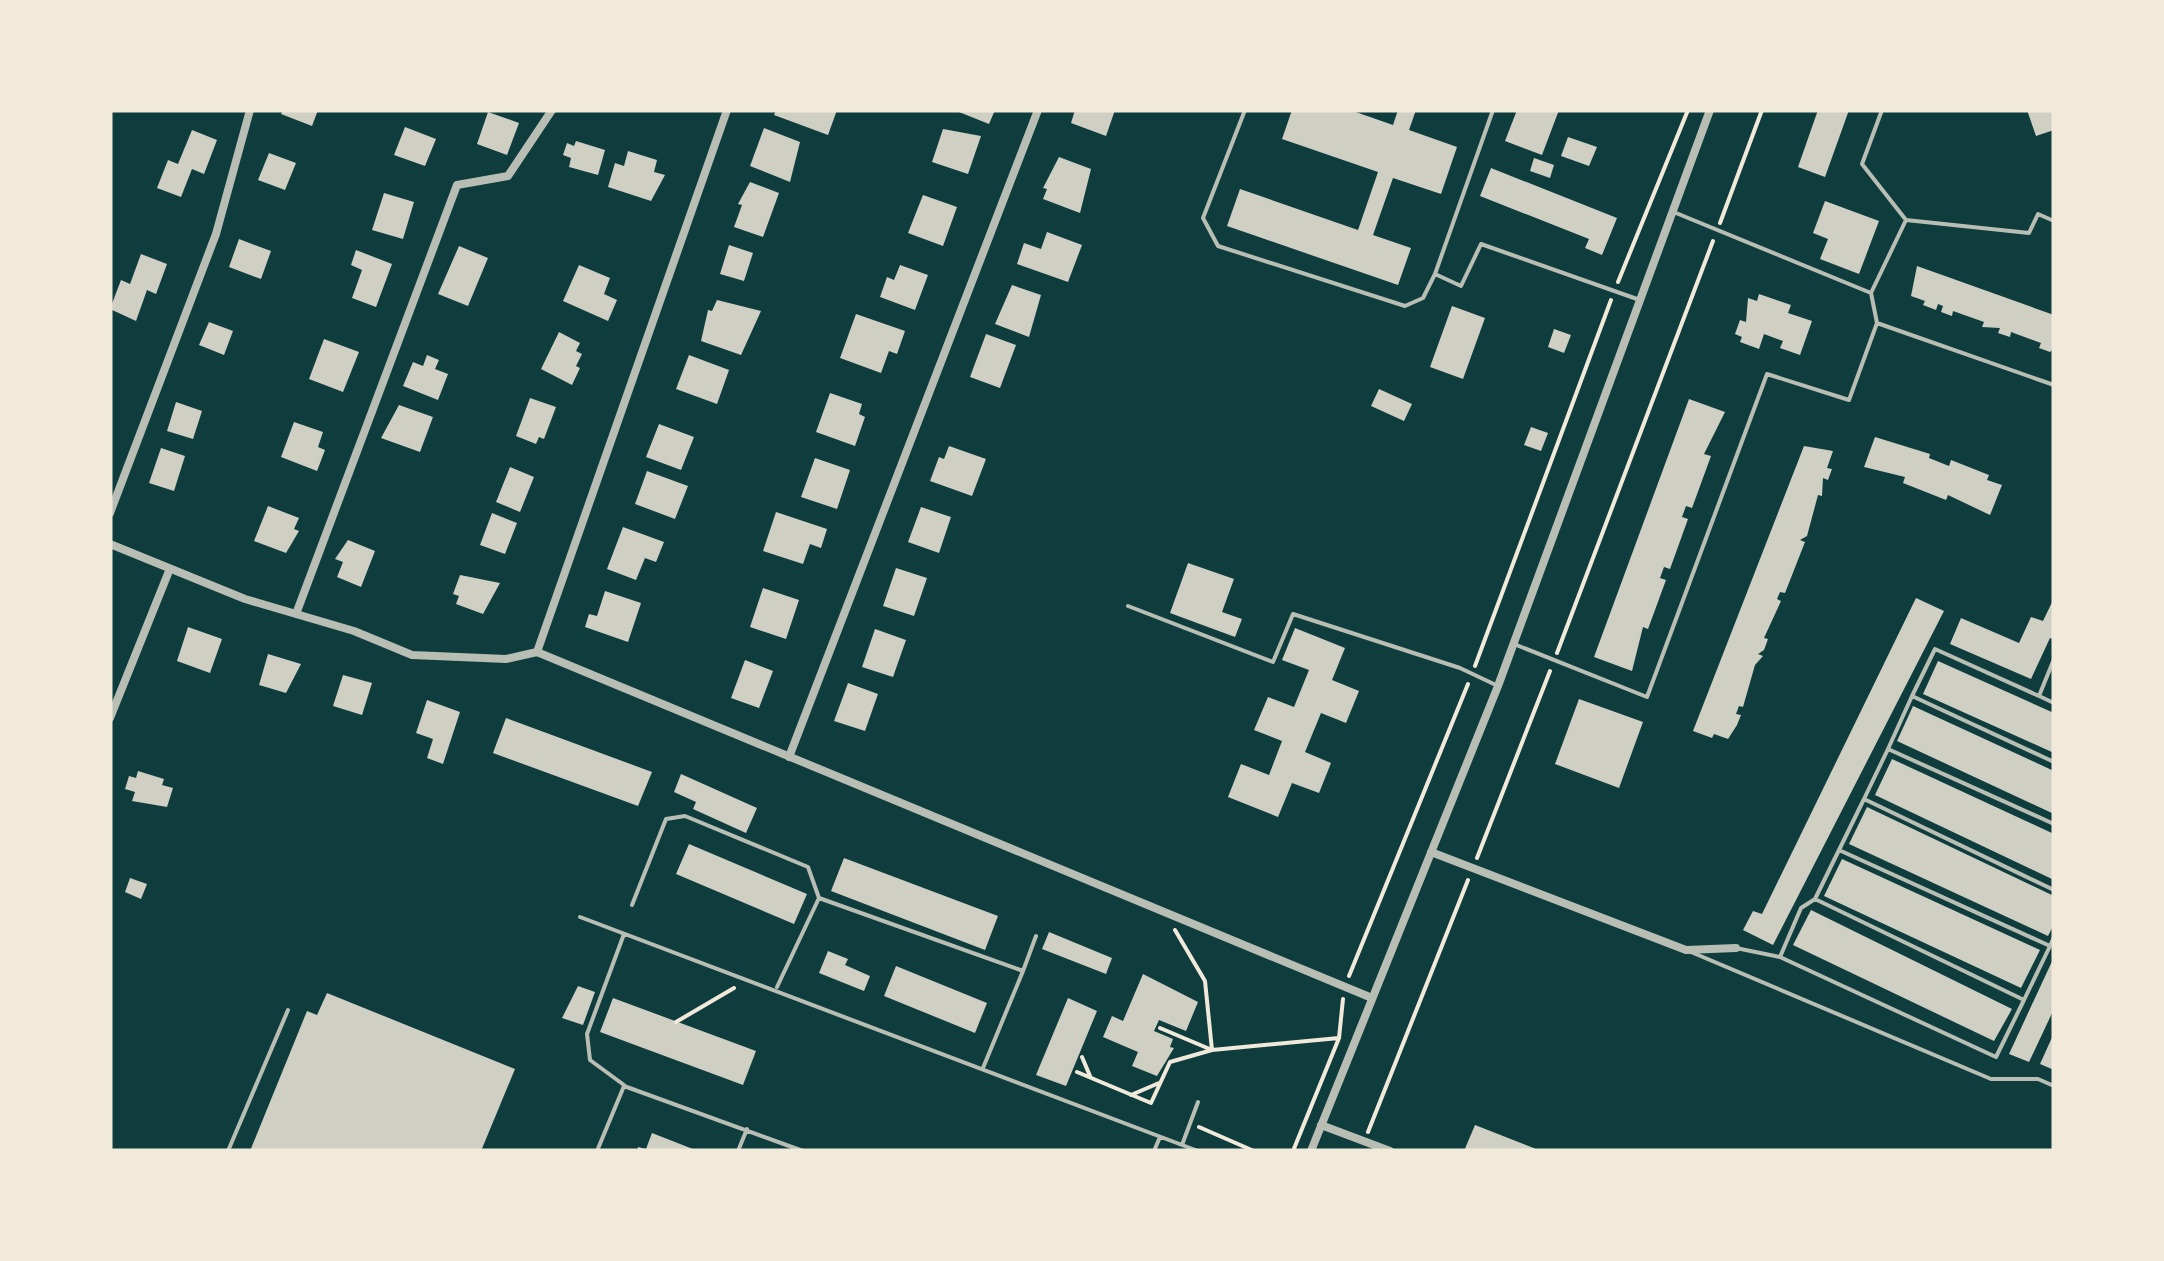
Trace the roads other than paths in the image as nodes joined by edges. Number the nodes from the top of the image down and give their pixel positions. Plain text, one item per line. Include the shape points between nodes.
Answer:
1 (250, 110) edge
2 (552, 110) edge
3 (727, 110) edge
4 (1038, 110) edge
5 (1245, 110) edge
6 (1493, 110) edge
7 (1710, 110) edge
8 (1882, 110) edge
9 (1672, 211) junction
10 (1906, 220) junction
11 (2054, 221) edge
12 (1434, 274) junction
13 (1872, 293) junction
14 (1642, 300) junction
15 (1877, 323) junction
16 (2054, 385) edge
17 (110, 513) edge
18 (110, 544) edge
19 (170, 571) junction
20 (1128, 606) dead end
21 (296, 614) junction
22 (1513, 644) junction
23 (537, 652) junction
24 (2054, 659) edge
25 (1498, 686) junction
26 (1912, 696) junction
27 (2040, 696) junction
28 (2054, 703) edge
29 (110, 718) edge
30 (1888, 749) junction
31 (789, 757) junction
32 (2054, 762) edge
33 (1864, 799) junction
34 (2054, 824) edge
35 (1840, 850) junction
36 (1431, 852) junction
37 (2054, 890) edge
38 (819, 898) junction
39 (1815, 899) junction
40 (632, 905) dead end
41 (580, 917) dead end
42 (624, 934) junction
43 (1036, 936) dead end
44 (2054, 937) edge
45 (2051, 944) junction
46 (1736, 948) joint
47 (1686, 950) junction
48 (1780, 958) junction
49 (1023, 971) junction
50 (777, 988) junction
51 (1372, 998) junction
52 (2024, 1000) junction
53 (288, 1010) dead end
54 (983, 1068) junction
55 (624, 1086) junction
56 (2054, 1086) edge
57 (1198, 1102) dead end
58 (1321, 1125) junction
59 (747, 1130) junction
60 (1160, 1136) junction
61 (1182, 1145) junction
62 (228, 1151) edge
63 (597, 1151) edge
64 (738, 1151) edge
65 (803, 1151) edge
66 (1154, 1151) edge
67 (1198, 1151) edge
68 (1311, 1151) edge
69 (1390, 1151) edge

1 - 17 street via 216,234
2 - 21 street via 508,176 457,185
3 - 23 street
4 - 31 street
5 - 12 lane via 1204,218 1218,246 1405,306 1423,298
6 - 12 lane
7 - 9 street
8 - 10 lane via 1862,164
9 - 13 lane
9 - 14 street
10 - 11 lane via 2029,233 2038,214
10 - 13 lane
12 - 14 lane via 1461,286 1481,244
13 - 15 lane
14 - 22 street
15 - 16 lane
15 - 22 lane via 1849,400 1767,374 1647,697
18 - 19 street
19 - 21 street
19 - 29 street
20 - 25 lane via 1273,662 1292,614
21 - 23 street via 412,655 506,658
22 - 25 street
23 - 31 street
24 - 27 lane
25 - 36 street
26 - 27 lane via 1935,650
26 - 30 lane
26 - 32 lane
27 - 28 lane
30 - 33 lane
30 - 34 lane
31 - 51 street
33 - 35 lane
33 - 37 lane
35 - 39 lane
35 - 45 lane
36 - 47 street
36 - 51 street
38 - 40 lane via 808,867 685,816 666,819
38 - 49 lane
38 - 50 lane
39 - 48 lane via 1801,908
39 - 52 lane
41 - 42 lane
42 - 50 lane
42 - 55 lane via 587,1034 590,1060
43 - 49 lane
44 - 45 lane
45 - 52 lane
46 - 47 street
46 - 48 lane
47 - 56 lane via 1990,1079 2038,1079
48 - 52 lane via 1996,1056
49 - 54 lane
50 - 54 lane
51 - 58 street
53 - 62 lane
54 - 60 lane
55 - 59 lane
55 - 63 lane
57 - 61 lane
58 - 68 street
58 - 69 street
59 - 64 lane
59 - 65 lane
60 - 61 lane
60 - 66 lane
61 - 67 lane

